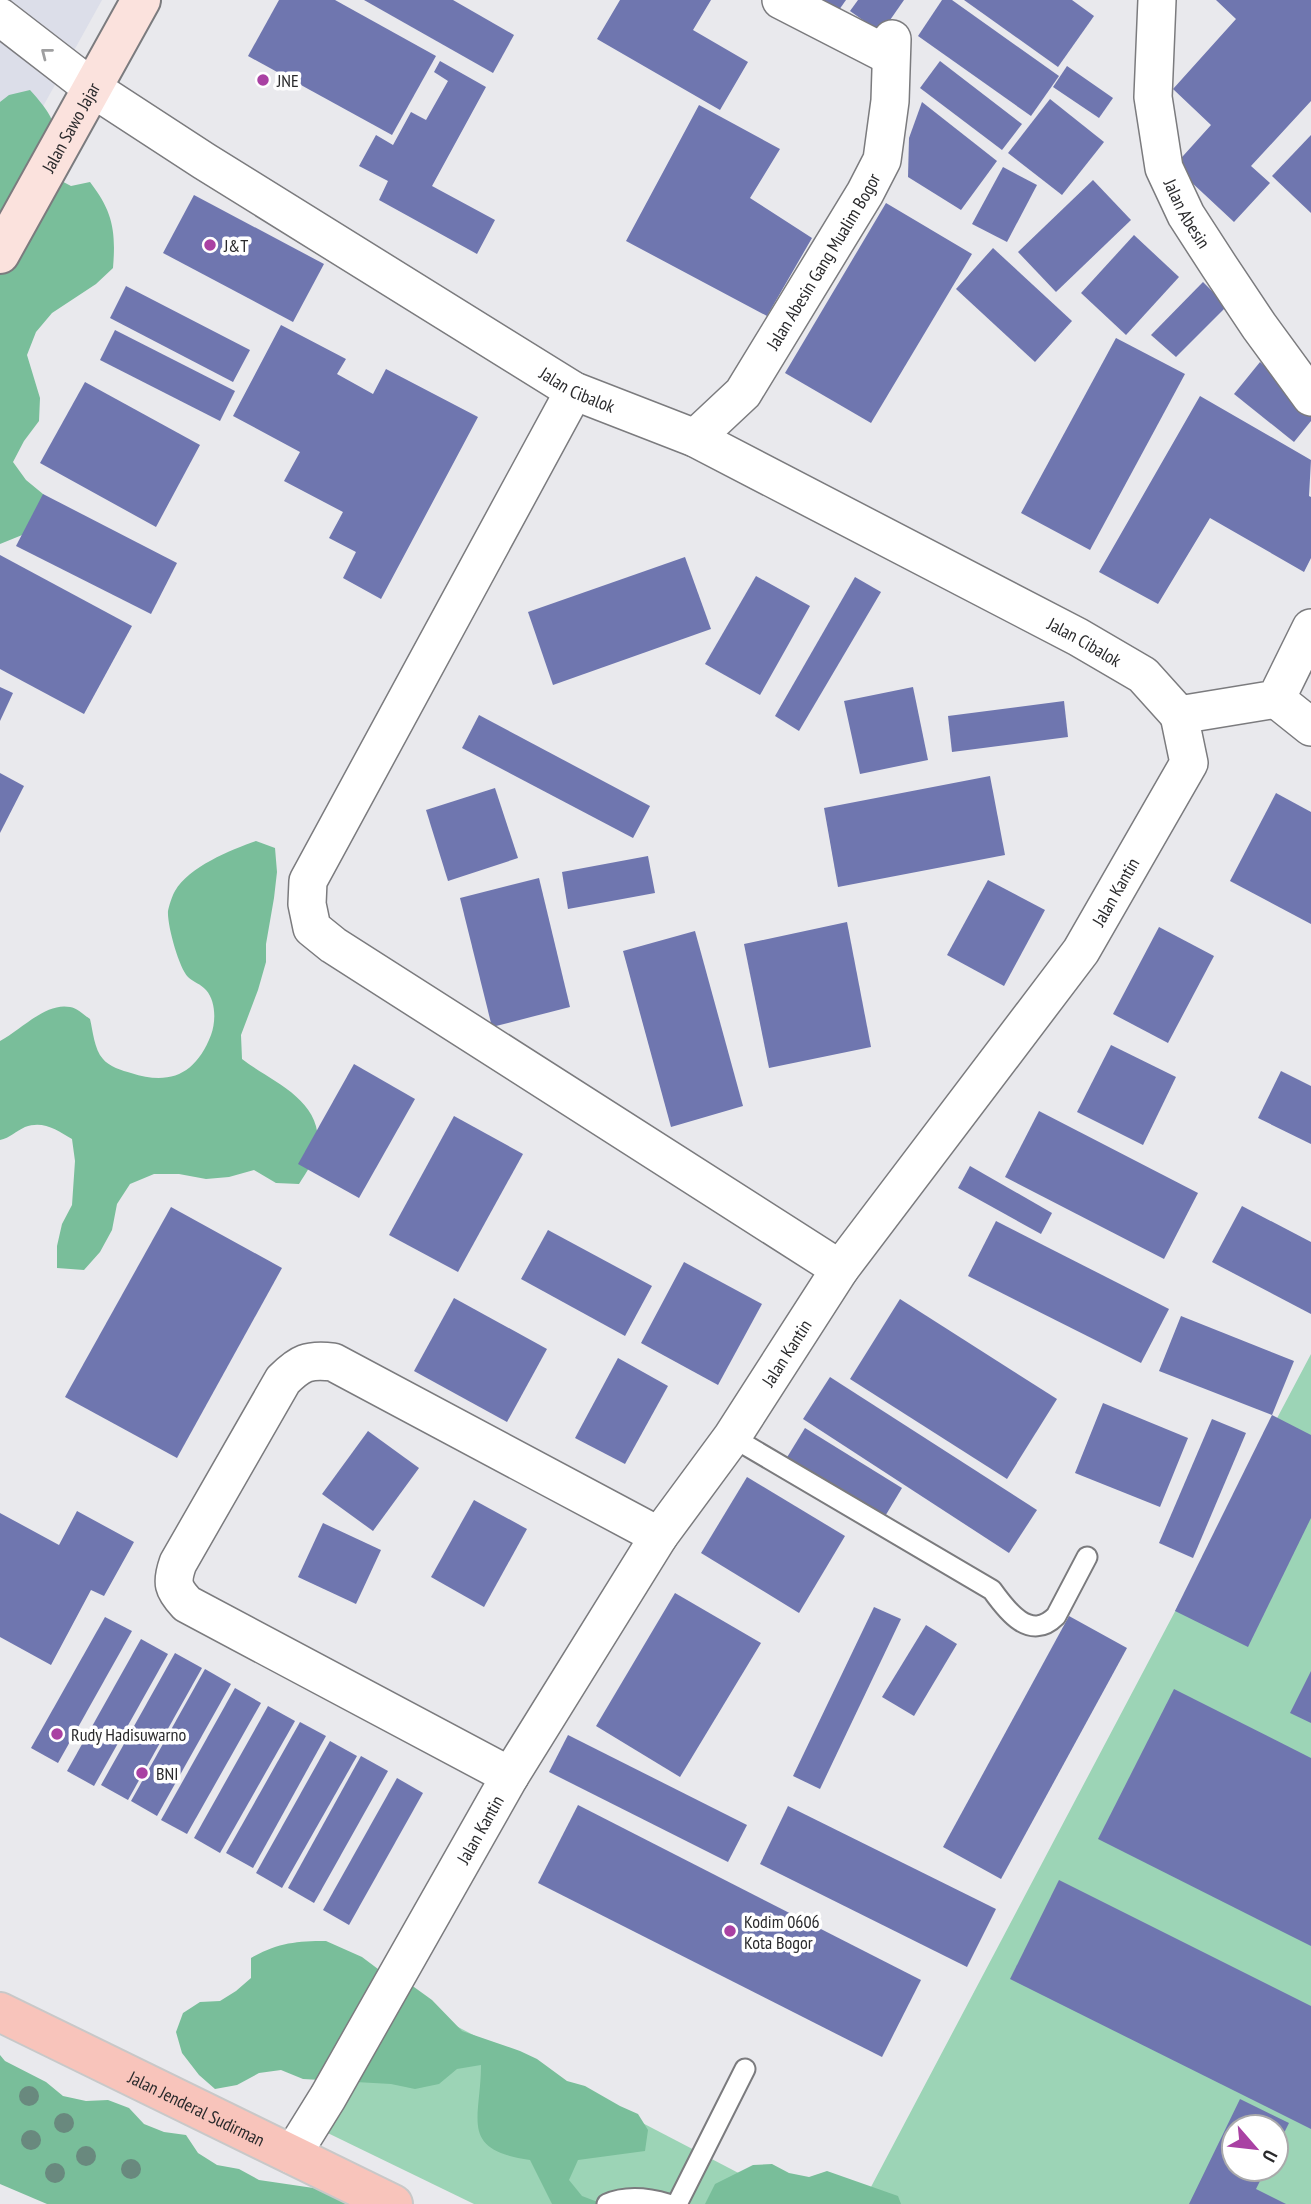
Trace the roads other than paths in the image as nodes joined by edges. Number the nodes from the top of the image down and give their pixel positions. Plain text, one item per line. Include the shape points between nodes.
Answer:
1 (141, 0) edge
2 (781, 0) edge
3 (1157, 0) edge
4 (0, 17) edge
5 (92, 88) junction
6 (0, 254) edge
7 (574, 391) junction
8 (1311, 397) edge
9 (695, 438) junction
10 (1311, 628) edge
11 (1276, 699) junction
12 (1179, 715) junction
13 (1311, 727) edge
14 (840, 1269) junction
15 (732, 1437) junction
16 (659, 1536) junction
17 (1087, 1557) dead end
18 (510, 1776) junction
19 (0, 2012) edge
20 (745, 2070) dead end
21 (292, 2155) junction
22 (393, 2204) edge
23 (607, 2204) edge
24 (668, 2204) edge
25 (677, 2204) edge

1 - 5 street, Jalan Sawo Jajar
2 - 9 street, Jalan Abesin Gang Mualim Bogor via 891,47 882,160 743,393
3 - 8 street, Jalan Abesin via 1153,97 1164,168 1186,215
5 -> 4 street, Jalan Cibalok
5 - 6 street, Jalan Sawo Jajar
5 - 7 street, Jalan Cibalok
7 - 9 street, Jalan Cibalok
7 - 14 street via 308,881 312,928
9 - 12 street, Jalan Cibalok via 1078,637 1143,675
10 - 11 street
11 - 12 street
11 - 13 street
12 - 14 street, Jalan Kantin via 1189,763 1081,951
14 - 15 street, Jalan Kantin
15 - 16 street, Jalan Kantin
15 - 17 lane via 992,1590 1010,1613 1029,1625 1048,1624 1056,1616
16 - 18 street, Jalan Kantin
16 - 18 street via 332,1362 315,1360 297,1367 283,1380 178,1563 172,1578 176,1592 187,1604
18 - 21 street, Jalan Kantin
19 - 21 main road, Jalan Jenderal Sudirman
20 - 25 lane
21 - 22 main road, Jalan Jenderal Sudirman
23 - 24 lane via 650,2198

